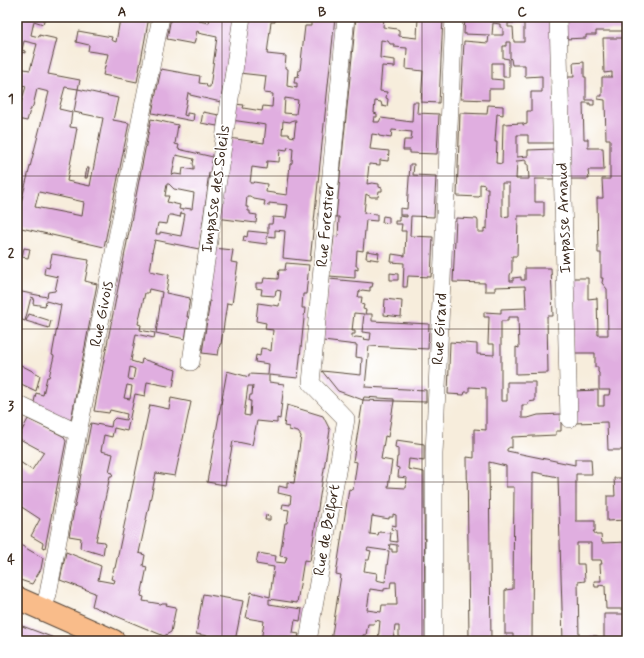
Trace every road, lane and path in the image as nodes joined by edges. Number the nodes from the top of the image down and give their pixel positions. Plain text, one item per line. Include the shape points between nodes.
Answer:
1 (161, 17) edge
2 (242, 17) edge
3 (346, 17) edge
4 (454, 17) edge
5 (558, 17) edge
6 (191, 362) dead end
7 (17, 404) edge
8 (346, 419) joint
9 (569, 419) dead end
10 (78, 432) junction
11 (17, 598) edge
12 (43, 610) junction
13 (114, 641) edge
14 (308, 641) edge
15 (434, 641) edge

1 - 10 street, Rue Givois
2 - 6 street, Impasse des Soleils
3 - 8 street, Rue Forestier via 311,383
4 - 15 street, Rue Girard via 434,454
5 - 9 street, Impasse Arnaud
7 - 10 street
8 - 14 street, Rue de Belfort
10 - 12 street, Rue Givois
11 - 12 main road
12 - 13 main road

